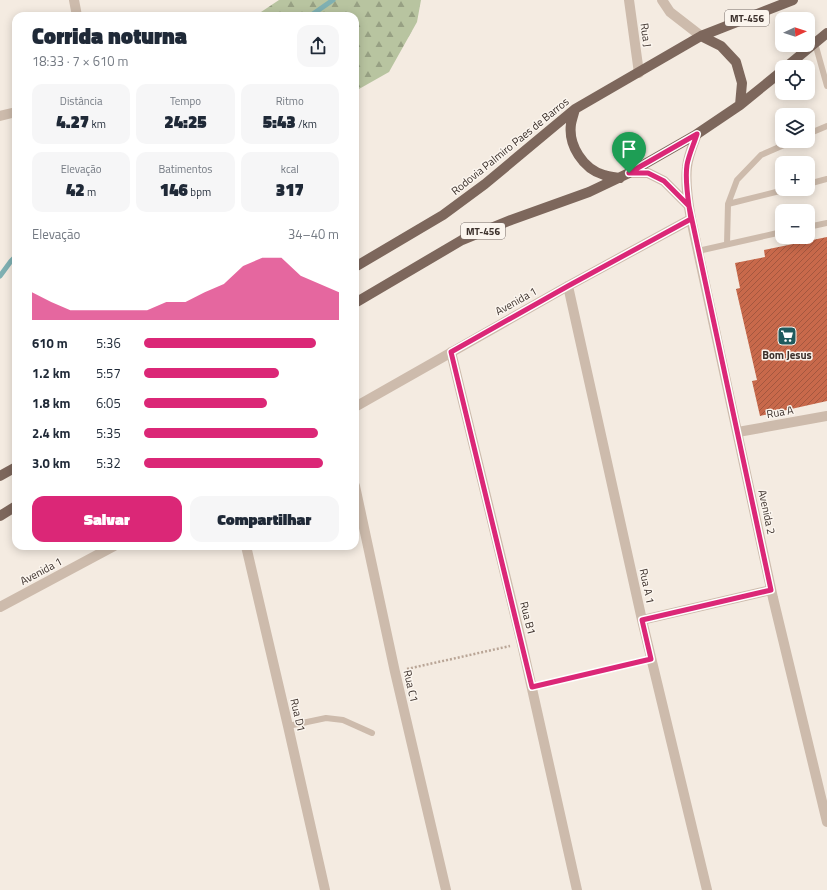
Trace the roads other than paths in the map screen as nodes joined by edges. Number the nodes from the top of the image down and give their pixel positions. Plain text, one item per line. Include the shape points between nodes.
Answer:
1 (74, 0) edge
2 (629, 0) edge
3 (662, 0) edge
4 (793, 0) edge
5 (76, 12) edge
6 (827, 33) edge
7 (701, 36) junction
8 (815, 43) joint
9 (804, 52) edge
10 (794, 60) edge
11 (639, 73) junction
12 (775, 77) edge
13 (827, 86) edge
14 (740, 105) junction
15 (576, 109) junction
16 (12, 113) edge
17 (0, 116) edge
18 (827, 126) edge
19 (815, 131) edge
20 (697, 134) junction
21 (777, 148) edge
22 (629, 173) junction
23 (620, 178) junction
24 (827, 179) edge
25 (815, 182) edge
26 (775, 192) edge
27 (728, 204) junction
28 (689, 206) junction
29 (691, 219) junction
30 (827, 223) edge
31 (815, 226) edge
32 (775, 234) edge
33 (727, 244) junction
34 (698, 251) junction
35 (359, 265) edge
36 (568, 286) junction
37 (359, 301) edge
38 (451, 352) junction
39 (359, 405) edge
40 (827, 416) edge
41 (738, 432) junction
42 (12, 469) edge
43 (0, 476) edge
44 (359, 505) edge
45 (12, 508) edge
46 (0, 516) edge
47 (107, 550) edge
48 (247, 550) edge
49 (771, 590) junction
50 (0, 607) edge
51 (642, 620) junction
52 (288, 726) junction
53 (372, 733) dead end
54 (827, 822) edge
55 (325, 890) edge
56 (446, 890) edge
57 (577, 890) edge
58 (707, 890) edge

1 - 5 street
2 - 11 street, Rua J
3 - 7 street via 670,12
4 - 7 main road, Rodovia Palmiro Paes de Barros / MT-456
6 - 8 main road
7 - 11 main road, Rodovia Palmiro Paes de Barros / MT-456
7 - 14 main road via 721,46 736,62 742,83
8 - 13 lane
9 - 10 main road
11 - 15 main road, Rodovia Palmiro Paes de Barros / MT-456
12 - 14 main road, MT-456
14 - 20 main road, MT-456
15 - 23 main road via 571,130 578,156 589,168 604,175
15 - 35 main road, Rodovia Palmiro Paes de Barros / MT-456 via 443,215
16 - 17 street
18 - 19 lane
20 - 22 main road, MT-456
20 - 28 street, Avenida 2 via 687,166
21 - 27 lane via 761,155 737,180
22 - 23 main road, MT-456
22 - 28 street via 648,173 664,181
23 - 37 main road, MT-456 via 462,240
24 - 25 lane
26 - 27 lane
27 - 33 lane
28 - 29 street, Avenida 2
29 - 34 street, Avenida 2
29 - 36 street, Avenida 1
30 - 31 lane
32 - 33 lane
33 - 34 lane
34 - 41 street, Avenida 2
36 - 38 street, Avenida 1
36 - 51 street, Rua A 1
38 - 39 street, Avenida 1
38 - 57 street, Rua B1 via 522,644
40 - 41 street, Rua A
41 - 49 street, Avenida 2
42 - 43 main road
44 - 56 street, Rua C1
45 - 46 main road
47 - 50 street, Avenida 1
48 - 52 street, Rua D1
49 - 51 street
49 - 54 street, Avenida 2
51 - 58 street, Rua A 1
52 - 53 lane via 326,718 343,720
52 - 55 street, Rua D1

